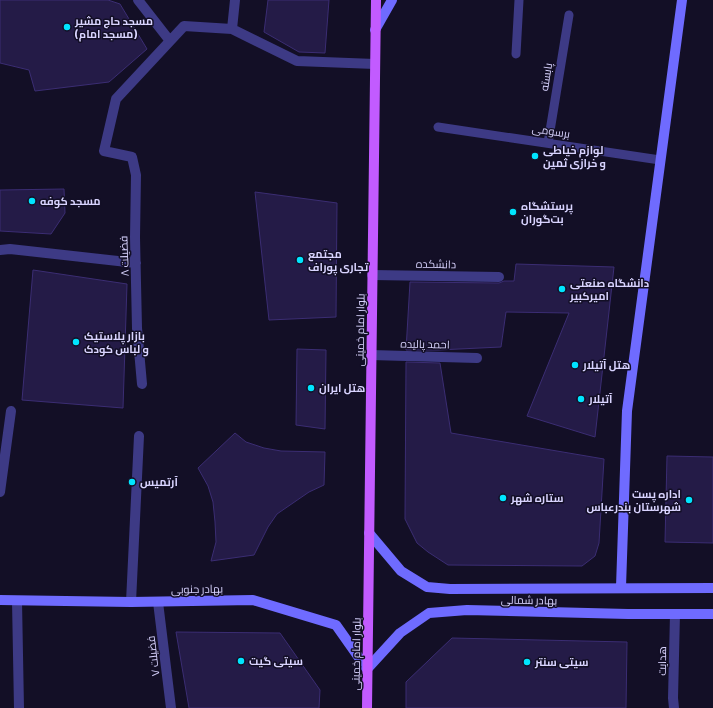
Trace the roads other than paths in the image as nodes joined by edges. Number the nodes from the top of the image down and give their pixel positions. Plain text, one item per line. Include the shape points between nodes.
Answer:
1 (138, 0) edge
2 (235, 0) edge
3 (376, 0) edge
4 (392, 0) edge
5 (519, 0) edge
6 (682, 0) edge
7 (569, 15) dead end
8 (232, 29) junction
9 (375, 30) junction
10 (170, 41) junction
11 (516, 54) dead end
12 (375, 64) junction
13 (438, 127) dead end
14 (548, 143) junction
15 (660, 160) junction
16 (0, 250) edge
17 (136, 263) junction
18 (372, 274) junction
19 (499, 277) dead end
20 (371, 355) junction
21 (477, 358) dead end
22 (142, 384) dead end
23 (11, 411) dead end
24 (139, 436) dead end
25 (0, 492) edge
26 (369, 533) junction
27 (621, 587) junction
28 (713, 588) edge
29 (0, 600) edge
30 (17, 600) junction
31 (131, 602) junction
32 (158, 602) junction
33 (675, 614) junction
34 (713, 614) edge
35 (368, 669) junction
36 (19, 708) edge
37 (171, 708) edge
38 (367, 708) edge
39 (674, 708) edge

1 - 10 street
2 - 8 street
3 - 9 main road, بلوار امام خمینی
4 - 9 main road
5 - 11 lane
6 - 15 main road
7 - 14 lane, پابسته
8 - 10 street via 184,26
8 - 12 street via 298,60
9 - 12 main road, بلوار امام خمینی
10 - 17 street, فضیلت ۸ via 116,99 104,151 132,157 136,175
12 - 18 main road, بلوار امام خمینی
13 - 14 lane, برسومی
14 - 15 lane, برسومی
15 - 27 main road via 627,411
16 - 17 street
17 - 22 street, فضیلت ۸ via 136,328
18 - 19 street, دانشکده
18 - 20 main road, بلوار امام خمینی
20 - 21 street, احمد پالیده
20 - 26 main road, بلوار امام خمینی
23 - 25 street
24 - 31 street
26 - 27 main road, بهادر شمالی via 400,571 427,587
26 - 35 main road, بلوار امام خمینی
27 - 28 main road, بهادر شمالی
29 - 30 main road, بهادر جنوبی
30 - 31 main road, بهادر جنوبی
30 - 36 street
31 - 32 main road, بهادر جنوبی
32 - 35 main road, بهادر جنوبی via 253,600 336,625
32 - 37 street, فضیلت ۷
33 - 34 main road, بهادر شمالی
33 - 35 main road, بهادر شمالی via 467,610 429,613 400,633
33 - 39 street, هدایت
35 - 38 main road, بلوار امام خمینی

